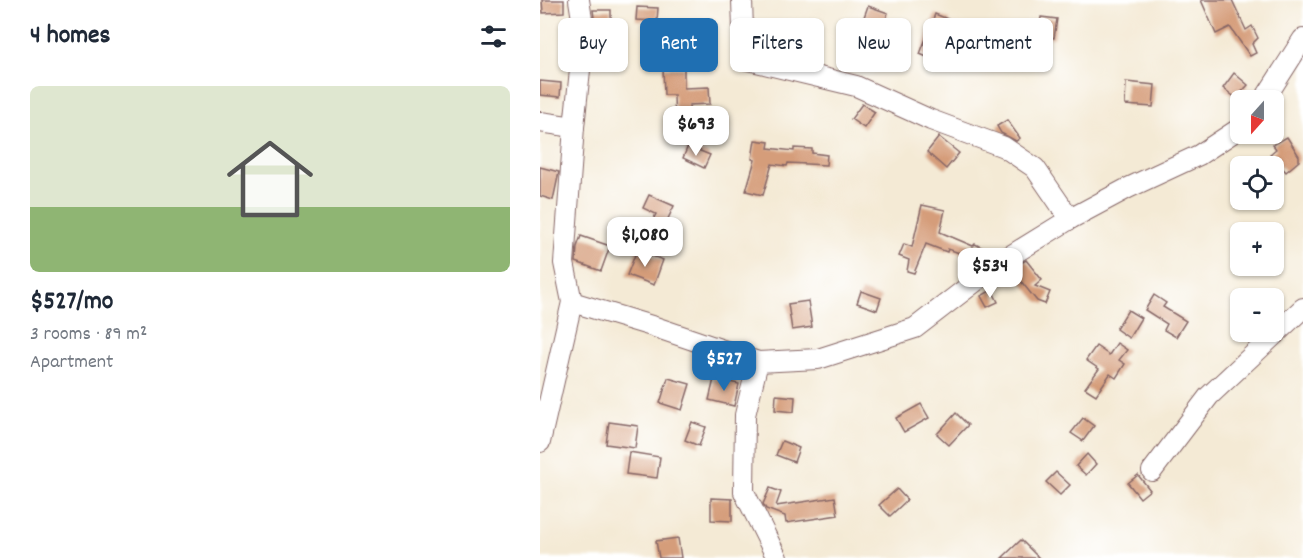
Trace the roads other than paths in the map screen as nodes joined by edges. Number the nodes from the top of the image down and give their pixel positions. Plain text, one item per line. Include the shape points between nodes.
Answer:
1 (579, 0) edge
2 (742, 0) edge
3 (1303, 39) edge
4 (1270, 90) edge
5 (540, 122) edge
6 (574, 127) junction
7 (1230, 135) edge
8 (1070, 219) junction
9 (572, 302) junction
10 (1303, 308) edge
11 (758, 362) junction
12 (540, 442) edge
13 (1152, 471) dead end
14 (777, 558) edge

1 - 6 street via 584,32
2 - 8 street via 744,58 856,86 1004,147 1035,168
3 - 4 street
5 - 6 street
6 - 9 street via 564,263
7 - 8 street via 1199,155
8 - 11 street via 1002,261 915,328 818,359
9 - 11 street
9 - 12 street
10 - 13 street via 1209,396
11 - 14 street via 746,415 744,492

